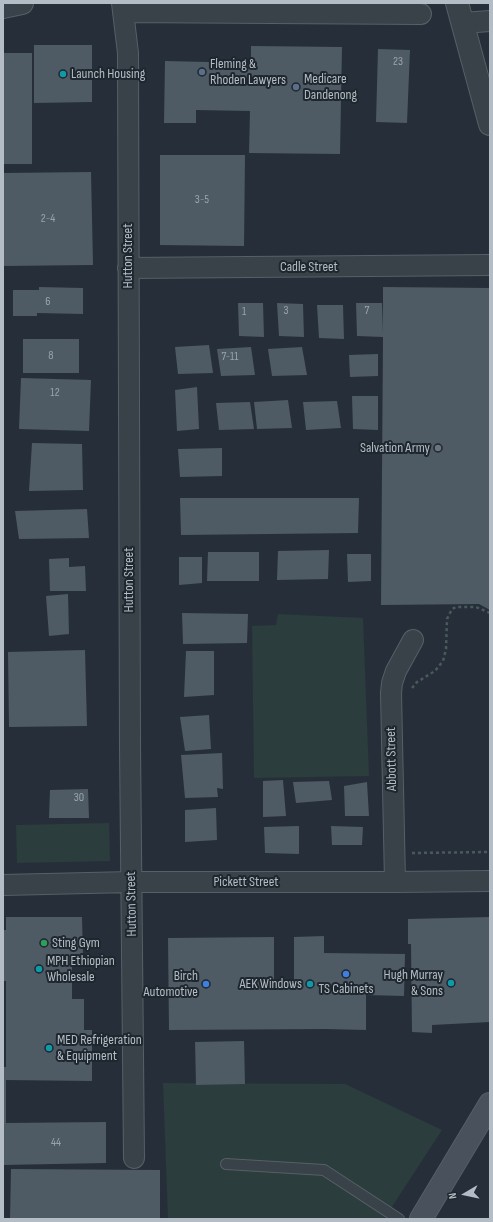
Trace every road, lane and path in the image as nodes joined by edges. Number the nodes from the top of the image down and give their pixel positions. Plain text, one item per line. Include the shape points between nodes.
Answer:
1 (22, 3) edge
2 (3, 7) edge
3 (123, 7) edge
4 (460, 13) edge
5 (421, 14) dead end
6 (490, 21) edge
7 (490, 124) edge
8 (490, 266) edge
9 (128, 268) junction
10 (490, 613) edge
11 (413, 640) dead end
12 (410, 690) dead end
13 (490, 852) edge
14 (410, 853) dead end
15 (490, 881) edge
16 (131, 882) junction
17 (395, 882) junction
18 (3, 885) edge
19 (490, 1104) edge
20 (134, 1158) dead end
21 (226, 1164) dead end
22 (399, 1219) edge
23 (422, 1219) edge

1 - 2 street
3 - 5 street
3 - 9 street, Hutton Street via 128,53
4 - 6 street
4 - 7 street
8 - 9 street, Cadle Street
9 - 16 street, Hutton Street
10 - 12 path via 476,607 456,606 452,609 447,619 443,661 435,671 417,682
11 - 17 street, Abbott Street via 396,671 391,692
13 - 14 path
15 - 17 street, Pickett Street
16 - 17 street, Pickett Street
16 - 18 street, Pickett Street
16 - 20 street, Hutton Street
19 - 23 main road
21 - 22 lane via 324,1170

